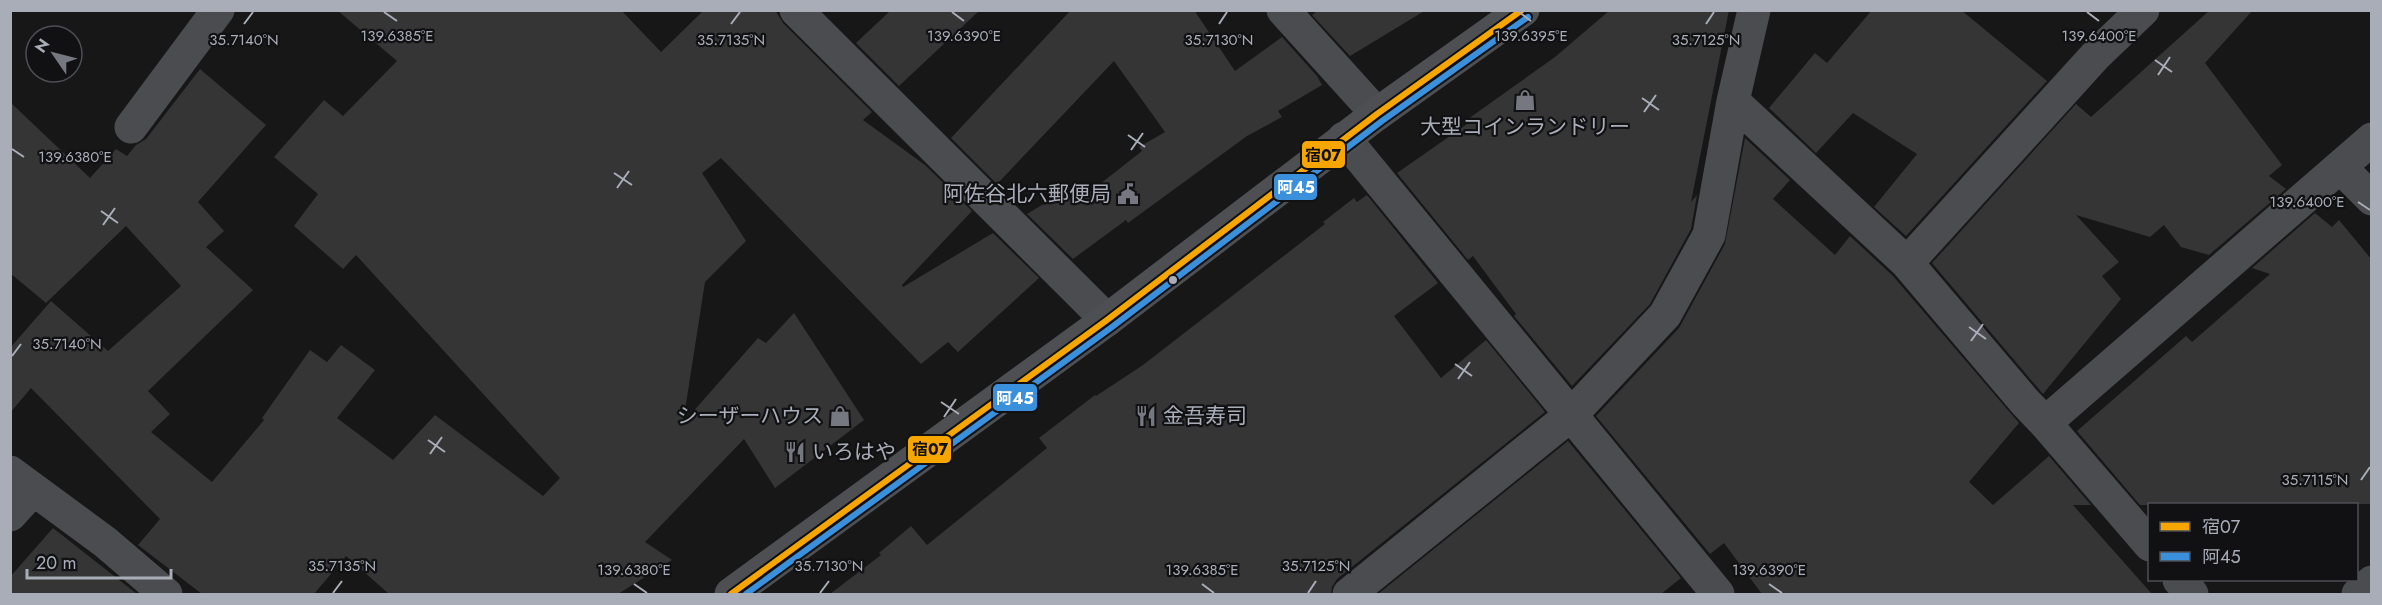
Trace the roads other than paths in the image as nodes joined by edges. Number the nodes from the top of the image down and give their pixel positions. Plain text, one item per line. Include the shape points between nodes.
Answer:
1 (218, 10) edge
2 (796, 10) edge
3 (1282, 10) edge
4 (1523, 10) edge
5 (1754, 10) edge
6 (2143, 10) edge
7 (1733, 101) junction
8 (1377, 114) junction
9 (131, 127) dead end
10 (1344, 138) junction
11 (2372, 139) edge
12 (2340, 167) junction
13 (2372, 199) edge
14 (1907, 263) junction
15 (1107, 320) junction
16 (1571, 415) junction
17 (2045, 423) junction
18 (22, 481) edge
19 (10, 515) edge
20 (2148, 543) edge
21 (2181, 581) edge
22 (2372, 582) edge
23 (1707, 591) edge
24 (166, 594) edge
25 (731, 594) edge
26 (1349, 594) edge
27 (2192, 594) edge
28 (2358, 594) edge

1 - 9 street
2 - 15 street
3 - 8 street
4 - 8 main road
5 - 7 street
6 - 14 street via 2097,54
7 - 14 street
7 - 16 street via 1709,236 1665,315
8 - 10 main road
10 - 15 main road
10 - 16 street
11 - 12 street
12 - 13 street
12 - 17 street
14 - 17 street
15 - 25 main road
16 - 23 street
16 - 26 street
17 - 20 street
18 - 19 street
18 - 24 street via 105,542
21 - 27 street
22 - 28 street

